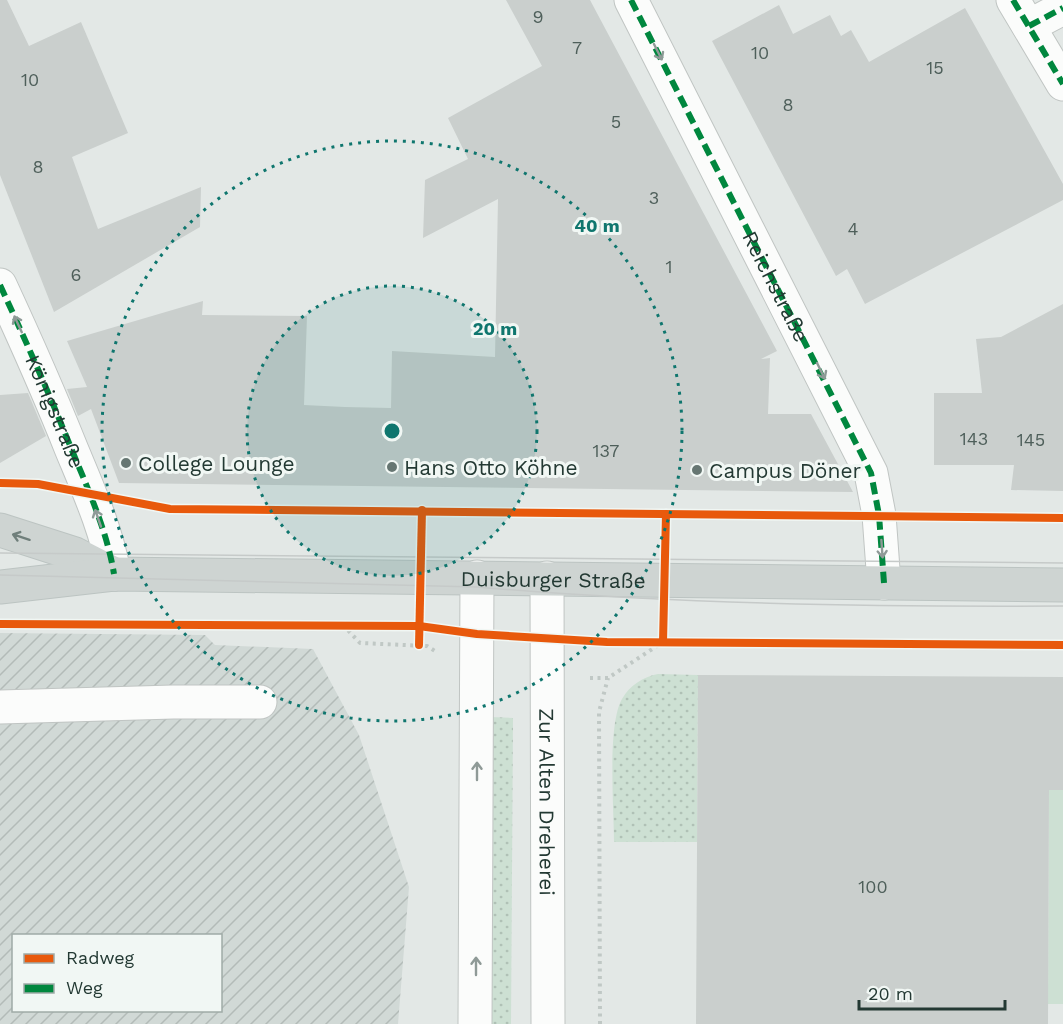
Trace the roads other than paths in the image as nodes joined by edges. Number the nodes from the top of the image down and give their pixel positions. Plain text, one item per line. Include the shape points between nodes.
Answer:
1 (631, 0) edge
2 (1063, 8) edge
3 (1021, 13) edge
4 (1063, 84) edge
5 (0, 285) edge
6 (0, 530) edge
7 (114, 574) junction
8 (477, 578) junction
9 (547, 578) junction
10 (884, 583) junction
11 (1063, 585) edge
12 (0, 587) edge
13 (260, 702) dead end
14 (0, 707) edge
15 (475, 1024) edge
16 (548, 1024) edge

1 -> 10 street, Reichstraße via 871,473 879,515
2 - 3 street
3 - 4 street
7 -> 5 street, Königstraße via 90,493
7 -> 6 main road, Duisburger Straße via 75,554
7 - 8 main road, Duisburger Straße
7 - 12 main road, Duisburger Straße
8 - 9 main road, Duisburger Straße
15 -> 8 street
9 - 10 main road, Duisburger Straße
9 - 16 street, Zur Alten Dreherei
10 - 11 main road, Duisburger Straße
13 - 14 street

